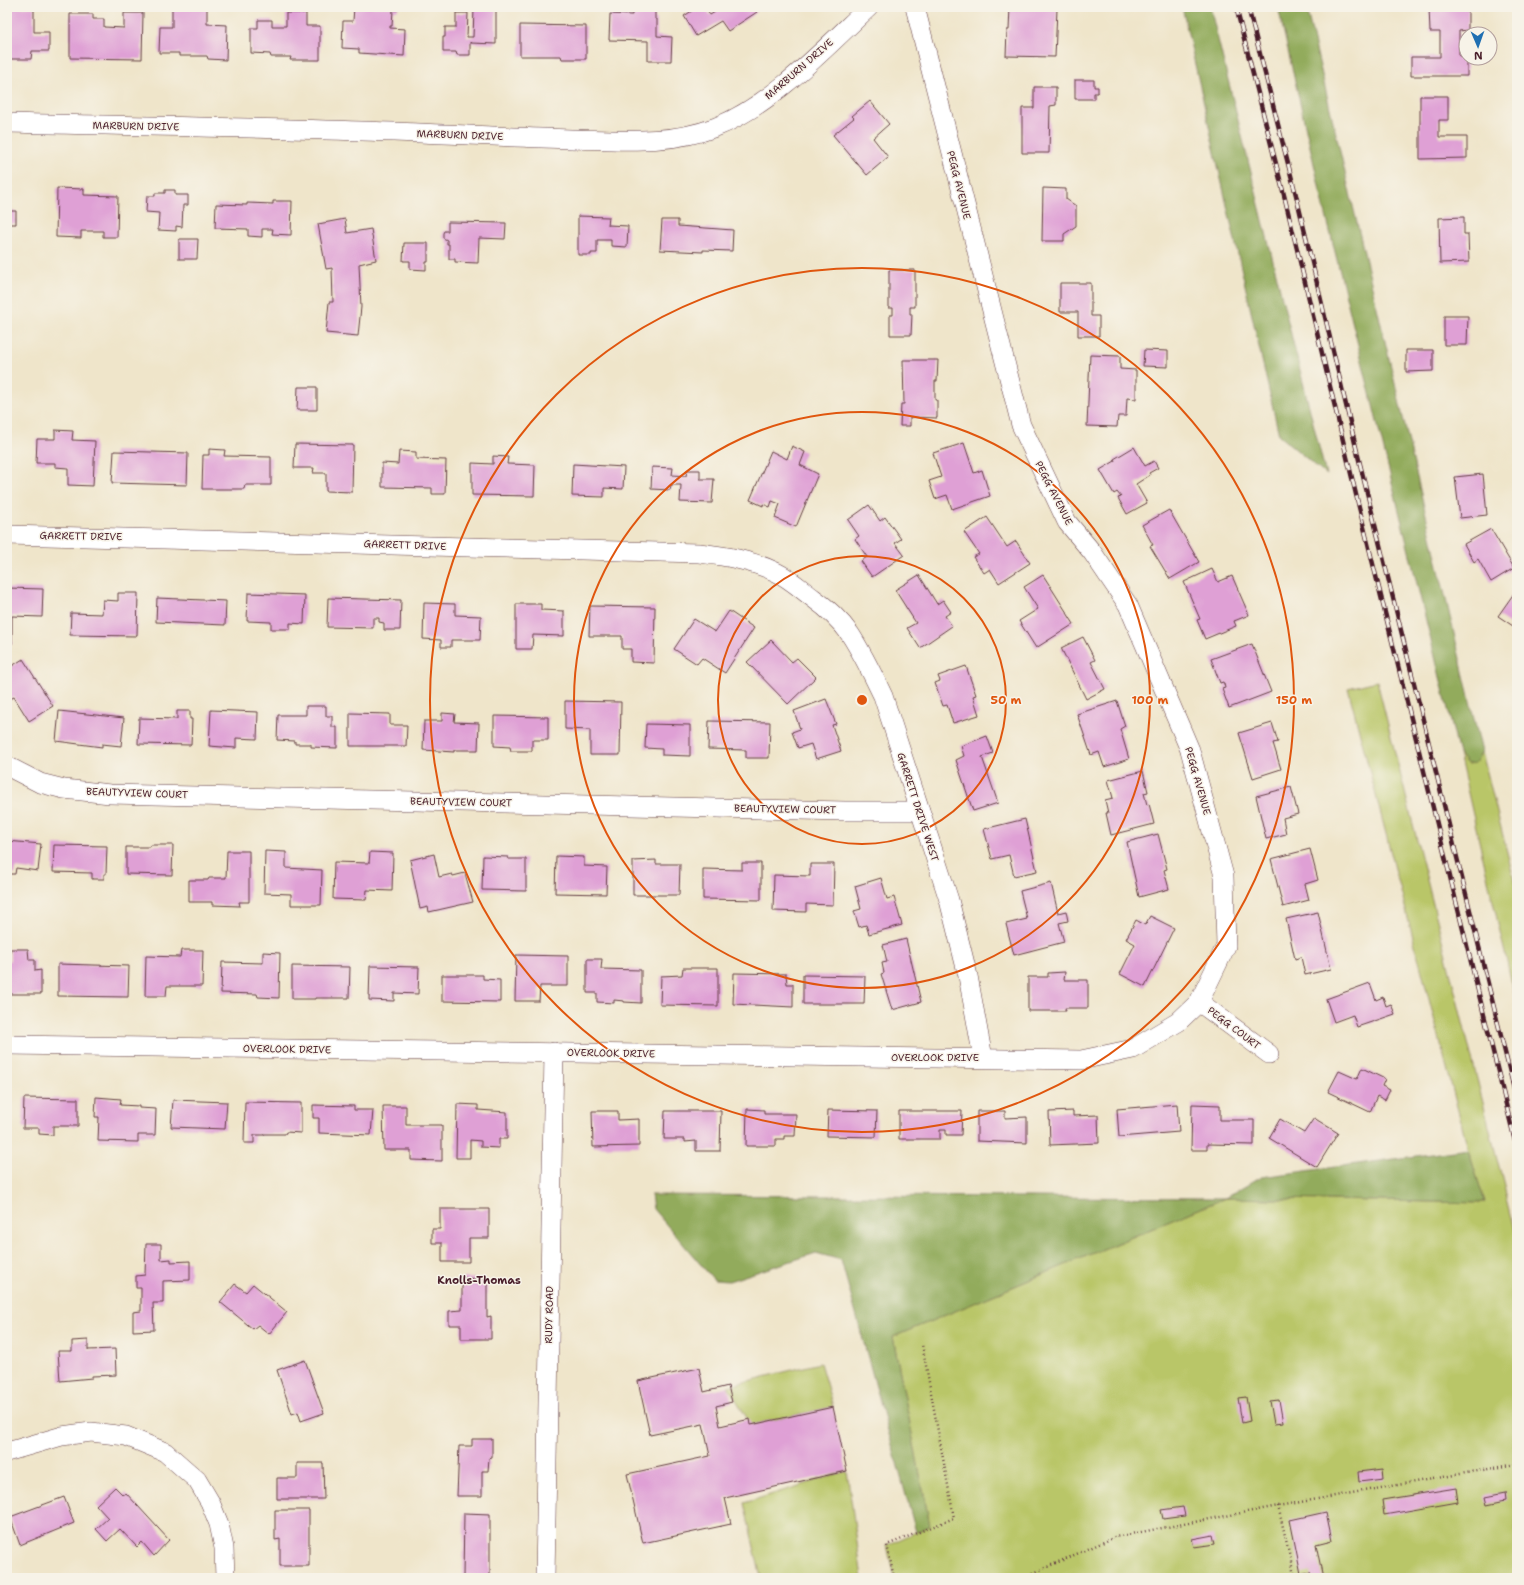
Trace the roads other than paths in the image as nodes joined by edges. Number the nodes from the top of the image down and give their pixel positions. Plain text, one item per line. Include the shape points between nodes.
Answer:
1 (869, 7) edge
2 (915, 7) edge
3 (7, 123) edge
4 (7, 535) edge
5 (796, 585) joint
6 (7, 766) edge
7 (920, 811) junction
8 (1199, 1002) junction
9 (7, 1045) edge
10 (554, 1052) junction
11 (1269, 1054) dead end
12 (983, 1058) junction
13 (7, 1452) edge
14 (225, 1578) edge
15 (545, 1578) edge

1 - 3 street, MARBURN DRIVE via 772,94 738,116 715,128 647,140
2 - 8 street, PEGG AVENUE via 1021,425 1067,522 1092,552 1128,605 1190,750 1224,876 1226,946
4 - 5 street, GARRETT DRIVE via 699,553 750,562 776,572
5 - 7 street, GARRETT DRIVE WEST via 828,609 849,633 868,664 883,696
6 - 7 street, BEAUTYVIEW COURT via 40,783 64,789 110,794
7 - 12 street, GARRETT DRIVE WEST via 949,900 968,976
8 - 11 street, PEGG COURT
8 - 12 street, OVERLOOK DRIVE via 1178,1022 1133,1049 1081,1060
9 - 10 street, OVERLOOK DRIVE
10 - 12 street, OVERLOOK DRIVE
10 - 15 street, RUDY ROAD
13 - 14 street via 62,1436 91,1432 126,1436 165,1452 197,1480 210,1502 219,1524

